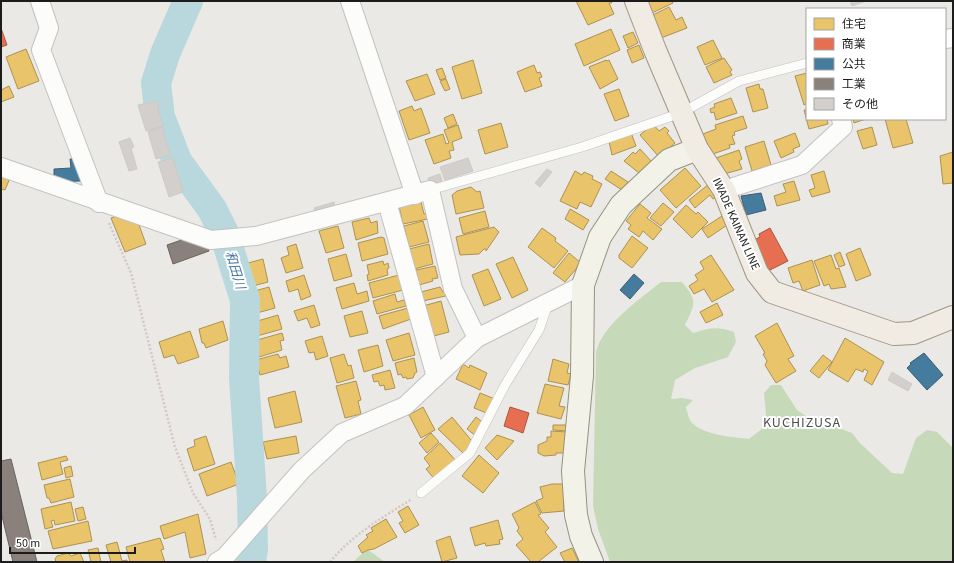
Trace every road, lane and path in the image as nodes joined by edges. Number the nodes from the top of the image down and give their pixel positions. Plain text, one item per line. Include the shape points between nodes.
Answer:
1 (40, 1) edge
2 (350, 1) edge
3 (636, 1) edge
4 (806, 63) edge
5 (682, 113) junction
6 (841, 120) edge
7 (697, 149) junction
8 (1, 167) edge
9 (724, 190) junction
10 (423, 192) junction
11 (387, 202) junction
12 (99, 203) junction
13 (583, 285) junction
14 (549, 302) junction
15 (953, 317) edge
16 (477, 338) junction
17 (436, 377) junction
18 (421, 494) joint
19 (221, 559) edge
20 (330, 562) edge
21 (592, 562) edge

1 - 12 street via 49,28 41,50
2 - 10 street
3 - 5 main road, IWADE KAINAN LINE
4 - 5 lane via 739,81
5 - 7 main road, IWADE KAINAN LINE
5 - 10 lane via 582,146
6 - 9 street via 843,127 802,165
7 - 9 main road, IWADE KAINAN LINE
7 - 13 street via 668,160 621,206 600,237
8 - 12 street
9 - 15 main road, IWADE KAINAN LINE via 757,273 772,292 894,334 913,333
10 - 11 street
10 - 16 street via 453,289
11 - 12 street via 256,236 211,240
11 - 17 street
12 - 19 path via 131,273 175,447 192,492 210,519
13 - 14 street
13 - 21 street via 582,376 573,471 576,515 581,536
14 - 16 street
14 - 18 lane via 539,330 505,385 470,453
16 - 17 street
17 - 19 street via 405,406 342,433 302,470
18 - 20 path via 376,522 340,550

